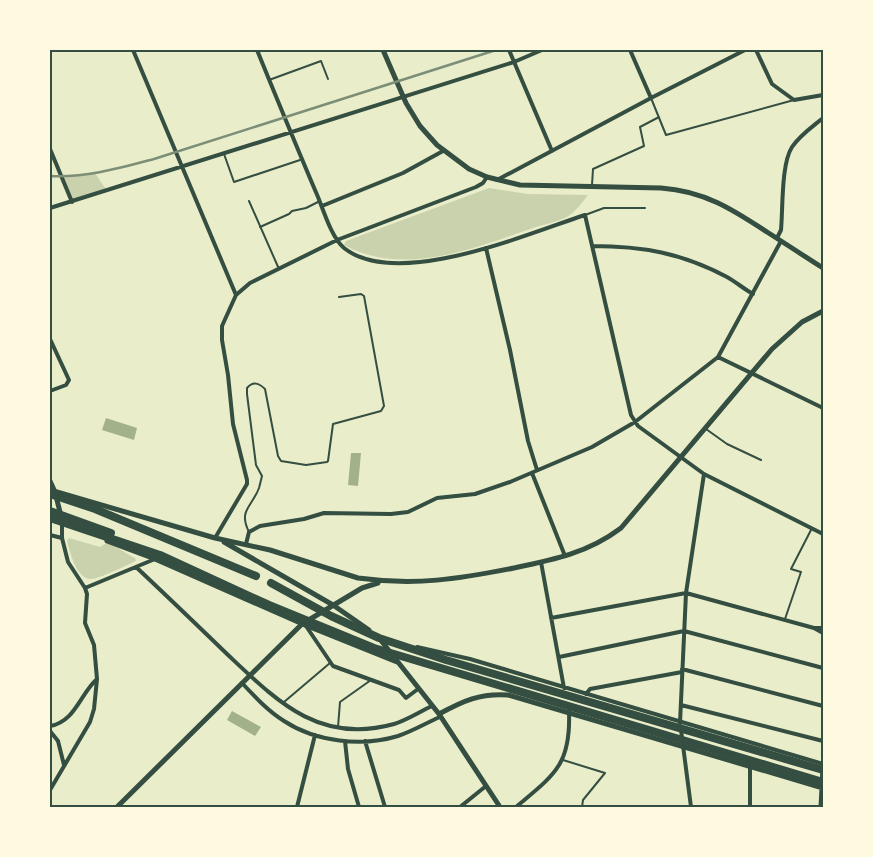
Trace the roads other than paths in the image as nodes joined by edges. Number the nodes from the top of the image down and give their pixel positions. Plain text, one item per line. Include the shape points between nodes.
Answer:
1 (133, 50) edge
2 (264, 50) edge
3 (384, 50) edge
4 (509, 50) edge
5 (542, 50) edge
6 (630, 50) edge
7 (745, 50) edge
8 (756, 50) edge
9 (257, 51) edge
10 (514, 62) junction
11 (328, 79) dead end
12 (269, 80) junction
13 (823, 95) edge
14 (403, 96) junction
15 (651, 98) junction
16 (794, 100) junction
17 (659, 117) junction
18 (823, 118) edge
19 (291, 133) junction
20 (50, 149) edge
21 (443, 151) junction
22 (552, 151) junction
23 (224, 154) junction
24 (302, 160) junction
25 (182, 167) junction
26 (487, 177) junction
27 (497, 180) junction
28 (592, 187) junction
29 (250, 201) dead end
30 (320, 201) junction
31 (72, 202) junction
32 (322, 206) junction
33 (50, 208) edge
34 (645, 208) dead end
35 (584, 215) junction
36 (260, 227) junction
37 (337, 240) junction
38 (779, 240) junction
39 (592, 246) junction
40 (486, 248) junction
41 (823, 268) edge
42 (279, 269) junction
43 (753, 294) junction
44 (236, 295) junction
45 (339, 297) dead end
46 (823, 311) edge
47 (50, 339) edge
48 (718, 357) junction
49 (752, 373) junction
50 (50, 391) edge
51 (823, 408) edge
52 (635, 422) junction
53 (706, 429) junction
54 (681, 457) junction
55 (761, 460) dead end
56 (536, 470) junction
57 (532, 473) junction
58 (704, 474) junction
59 (50, 481) edge
60 (51, 494) edge
61 (50, 511) edge
62 (50, 519) edge
63 (62, 524) junction
64 (812, 528) junction
65 (249, 532) junction
66 (823, 534) edge
67 (50, 535) edge
68 (62, 538) junction
69 (217, 539) junction
70 (246, 544) junction
71 (139, 548) junction
72 (566, 556) junction
73 (155, 559) junction
74 (542, 562) junction
75 (136, 567) junction
76 (256, 576) dead end
77 (386, 581) junction
78 (271, 584) dead end
79 (85, 588) junction
80 (686, 593) junction
81 (333, 605) junction
82 (551, 618) junction
83 (784, 620) junction
84 (303, 624) junction
85 (814, 628) junction
86 (823, 628) edge
87 (684, 631) junction
88 (823, 633) edge
89 (377, 636) junction
90 (559, 657) junction
91 (397, 662) junction
92 (330, 663) junction
93 (823, 668) edge
94 (682, 670) junction
95 (249, 675) junction
96 (97, 679) junction
97 (371, 680) junction
98 (242, 683) junction
99 (564, 687) junction
100 (418, 690) junction
101 (586, 694) junction
102 (282, 703) junction
103 (681, 705) junction
104 (432, 706) junction
105 (823, 706) edge
106 (569, 712) junction
107 (439, 715) junction
108 (680, 722) junction
109 (50, 726) edge
110 (338, 727) junction
111 (50, 731) edge
112 (315, 735) junction
113 (345, 741) junction
114 (365, 741) junction
115 (823, 741) edge
116 (684, 746) junction
117 (563, 760) junction
118 (64, 765) junction
119 (823, 765) edge
120 (750, 766) junction
121 (823, 770) edge
122 (486, 786) junction
123 (823, 786) edge
124 (50, 790) edge
125 (117, 807) edge
126 (296, 807) edge
127 (359, 807) edge
128 (385, 807) edge
129 (460, 807) edge
130 (500, 807) edge
131 (516, 807) edge
132 (582, 807) edge
133 (690, 807) edge
134 (750, 807) edge
135 (821, 807) edge

1 - 25 street
2 - 9 lane
3 - 14 street
4 - 10 street
5 - 10 street
6 - 15 street
7 - 15 street
8 - 16 street via 772,84
9 - 12 street
10 - 14 street
10 - 22 street
11 - 12 lane via 321,61
12 - 19 street
13 - 16 street
14 - 19 street
14 - 21 street via 420,126
15 - 17 lane
15 - 22 street
16 - 17 lane via 666,135
17 - 28 lane via 640,127 644,146 593,169
18 - 38 street via 797,140 786,160
19 - 23 street
19 - 24 street
20 - 31 street
21 - 26 street
21 - 32 street via 403,173
22 - 27 street
23 - 24 lane via 234,182
23 - 25 street
24 - 30 street
25 - 31 street
25 - 44 street
26 - 27 street
26 - 37 street via 476,187
27 - 28 street via 524,186
28 - 38 street via 672,189 703,196 732,209
29 - 36 lane
30 - 32 street
30 - 36 lane
31 - 33 street
32 - 37 street
34 - 35 lane via 604,208
35 - 39 street
35 - 40 street
36 - 42 lane
37 - 40 street via 364,258 400,263 445,259
37 - 42 street
38 - 41 street
38 - 43 street
39 - 43 street via 661,251 728,278
39 - 52 street
40 - 56 street
42 - 44 street via 250,283
43 - 48 street
44 - 69 street via 222,326 222,340 233,424 247,484
45 - 65 lane via 364,296 384,406 381,411 333,424 327,462 306,465 281,461 265,389 250,384 247,394 256,465 262,476 244,515
46 - 49 street via 802,322 783,338
47 - 50 street via 69,380 66,385
48 - 49 street
48 - 52 street
49 - 51 street
49 - 53 street
52 - 54 street
52 - 56 street via 592,447
53 - 54 street
53 - 55 lane
54 - 58 street
54 - 72 street via 621,528 594,545
56 - 57 street
57 - 65 street via 475,494 437,498 408,512 324,513 260,526
57 - 72 street
58 - 64 street
58 - 80 street
59 - 60 street
60 - 63 street via 61,509
60 - 69 street
60 - 76 highway
61 - 71 highway via 106,531
62 - 63 street
62 - 71 highway
63 - 68 street
63 - 73 street
64 - 66 street
64 - 83 lane via 791,569 801,572
65 - 70 street
67 - 68 street
68 - 79 street via 68,562
69 - 70 street
69 - 81 street
70 - 77 street via 358,578
71 - 123 highway via 374,648
72 - 74 street
73 - 75 street
73 - 84 street
74 - 77 street via 455,580
74 - 82 street
75 - 79 street
75 - 95 street
77 - 81 street via 368,586
78 - 121 highway via 387,641
79 - 96 street via 85,623 94,645
80 - 82 street
80 - 83 street
80 - 87 street
81 - 84 street
81 - 89 street
82 - 90 street
83 - 85 street
84 - 91 street
84 - 92 street
84 - 95 street
85 - 86 street
85 - 88 street
87 - 90 street
87 - 93 street
87 - 94 street
89 - 91 street
89 - 99 street
90 - 99 street
91 - 100 street
92 - 97 street
92 - 102 lane
94 - 101 street via 590,688
94 - 103 street
94 - 105 street
95 - 98 street
95 - 102 street
96 - 109 street via 70,716 59,725
96 - 118 street via 90,722
97 - 100 street via 399,690 406,698
97 - 110 lane via 340,702
98 - 112 street via 281,719
98 - 125 street
99 - 101 street
99 - 106 street
100 - 104 street
101 - 108 street
102 - 110 street via 314,722
103 - 108 street
103 - 115 street
104 - 107 street
104 - 110 street via 393,724 360,729
106 - 107 street via 508,695 490,694 463,701
106 - 116 street
106 - 117 street via 570,737
107 - 114 street via 398,736
107 - 122 street
108 - 116 street
108 - 119 street
111 - 118 street via 58,741
112 - 113 street
112 - 126 street
113 - 114 street
113 - 127 street via 348,769
114 - 128 street
116 - 120 street
116 - 133 street
117 - 131 street via 551,778
117 - 132 lane via 605,773 583,800
118 - 124 street
119 - 123 street
120 - 123 street
120 - 134 street
122 - 129 street
122 - 130 street
123 - 135 street

